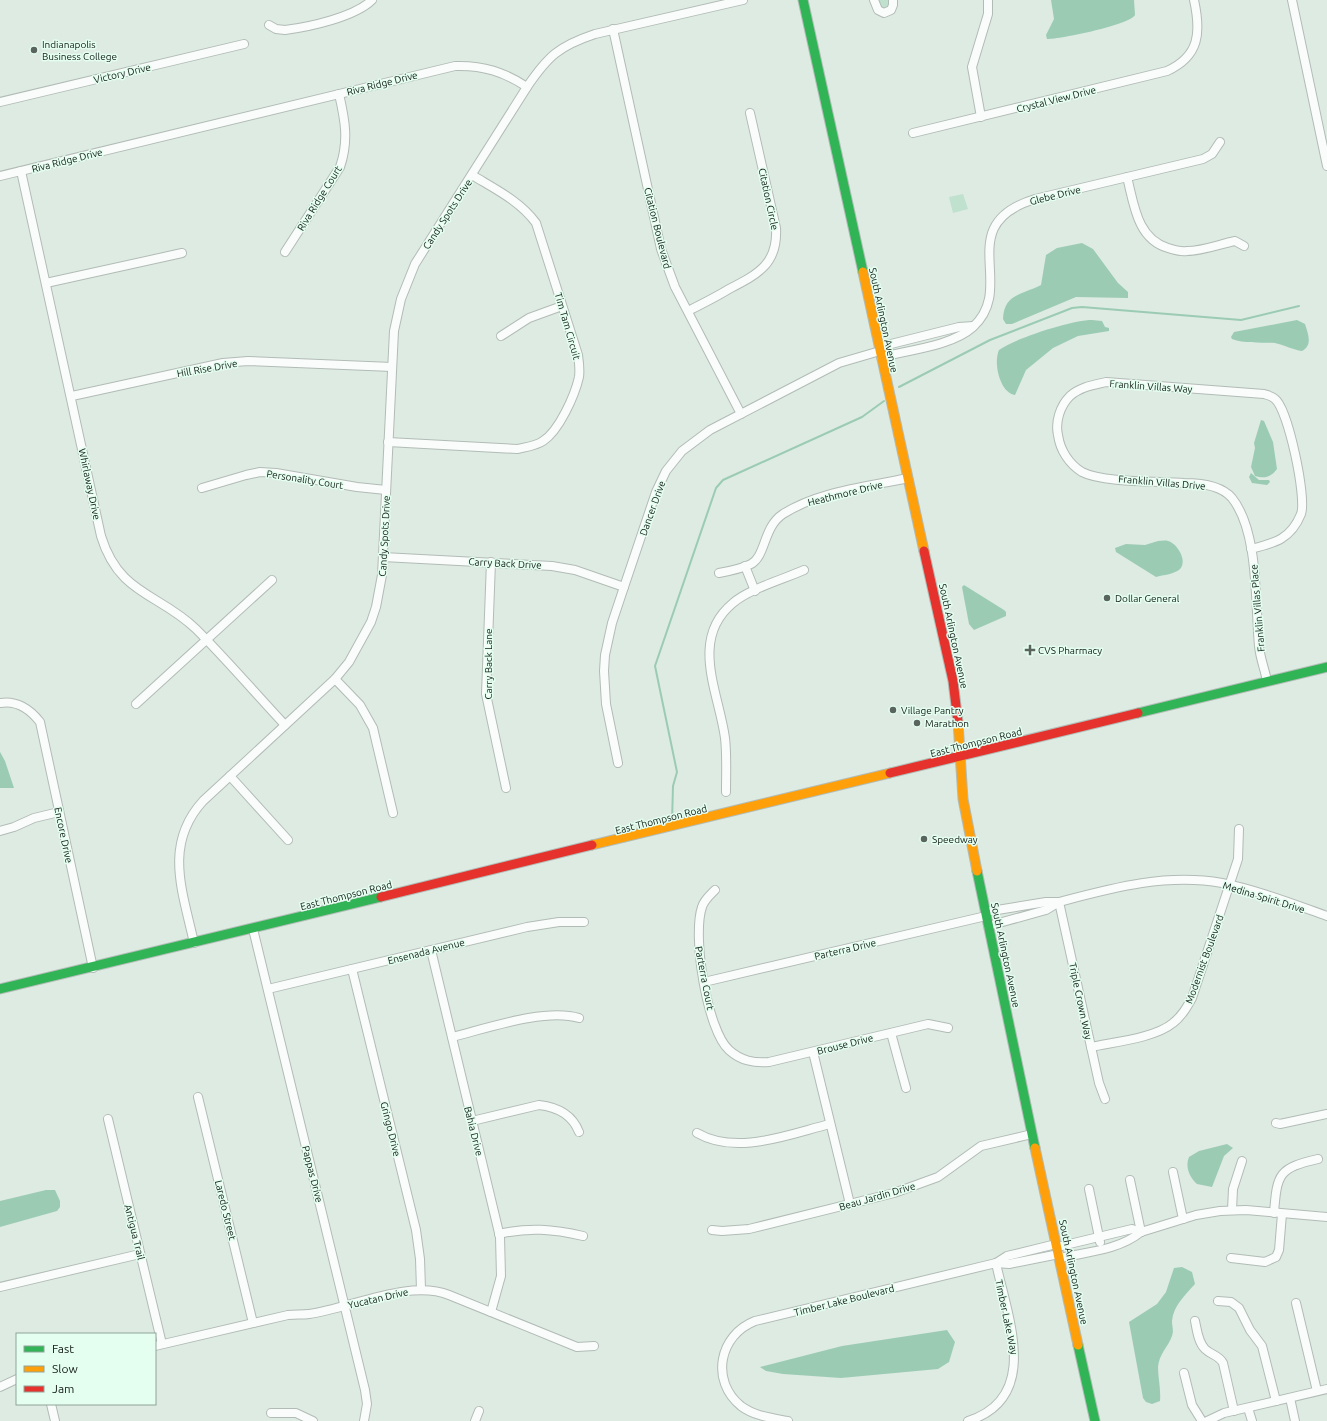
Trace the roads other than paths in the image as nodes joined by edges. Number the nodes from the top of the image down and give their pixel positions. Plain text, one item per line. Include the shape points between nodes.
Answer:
1 (372, 0) edge
2 (743, 0) edge
3 (803, 0) edge
4 (874, 0) edge
5 (893, 0) edge
6 (988, 0) edge
7 (1194, 0) edge
8 (1292, 0) edge
9 (269, 25) dead end
10 (613, 29) junction
11 (244, 44) dead end
12 (527, 87) junction
13 (339, 94) junction
14 (0, 102) edge
15 (750, 113) dead end
16 (981, 117) junction
17 (913, 133) dead end
18 (1220, 142) dead end
19 (1327, 166) edge
20 (21, 171) junction
21 (472, 175) junction
22 (0, 176) edge
23 (1127, 177) junction
24 (1244, 246) dead end
25 (285, 252) dead end
26 (182, 253) dead end
27 (46, 283) junction
28 (562, 306) junction
29 (688, 311) junction
30 (501, 336) dead end
31 (880, 351) junction
32 (392, 367) junction
33 (72, 396) junction
34 (1275, 399) joint
35 (741, 414) junction
36 (388, 442) junction
37 (1083, 472) joint
38 (908, 478) junction
39 (202, 488) dead end
40 (386, 490) junction
41 (1251, 549) junction
42 (383, 557) junction
43 (491, 562) junction
44 (745, 566) junction
45 (804, 570) dead end
46 (719, 573) dead end
47 (272, 580) dead end
48 (624, 587) junction
49 (755, 591) junction
50 (206, 640) junction
51 (1327, 668) edge
52 (335, 679) junction
53 (1267, 681) junction
54 (0, 703) edge
55 (136, 704) dead end
56 (285, 725) junction
57 (960, 757) junction
58 (618, 763) dead end
59 (230, 776) junction
60 (506, 788) dead end
61 (726, 792) dead end
62 (60, 812) junction
63 (393, 813) dead end
64 (1239, 829) dead end
65 (0, 831) edge
66 (288, 840) dead end
67 (1230, 886) junction
68 (715, 890) dead end
69 (1059, 902) junction
70 (986, 914) junction
71 (1327, 916) edge
72 (584, 922) dead end
73 (988, 926) junction
74 (253, 929) junction
75 (194, 943) junction
76 (431, 950) junction
77 (93, 968) junction
78 (352, 969) junction
79 (704, 982) junction
80 (0, 989) edge
81 (268, 989) junction
82 (579, 1018) dead end
83 (948, 1028) dead end
84 (891, 1033) junction
85 (452, 1037) junction
86 (1090, 1047) junction
87 (813, 1052) junction
88 (742, 1058) joint
89 (906, 1088) dead end
90 (198, 1097) dead end
91 (1105, 1099) dead end
92 (1327, 1114) edge
93 (108, 1119) dead end
94 (472, 1121) junction
95 (1276, 1123) dead end
96 (830, 1124) junction
97 (579, 1132) dead end
98 (697, 1133) dead end
99 (1032, 1134) junction
100 (1318, 1159) dead end
101 (1242, 1161) dead end
102 (1173, 1172) dead end
103 (1130, 1180) dead end
104 (1089, 1189) dead end
105 (850, 1204) junction
106 (1232, 1210) junction
107 (1278, 1213) junction
108 (1327, 1217) edge
109 (1183, 1218) junction
110 (712, 1230) dead end
111 (1141, 1232) junction
112 (499, 1234) junction
113 (583, 1236) dead end
114 (1099, 1238) junction
115 (1102, 1249) junction
116 (1058, 1250) junction
117 (140, 1254) junction
118 (1231, 1258) dead end
119 (996, 1263) junction
120 (0, 1287) edge
121 (421, 1289) junction
122 (1218, 1301) dead end
123 (1296, 1303) dead end
124 (345, 1306) junction
125 (491, 1312) junction
126 (1195, 1321) dead end
127 (253, 1323) junction
128 (159, 1345) edge
129 (594, 1346) dead end
130 (1184, 1373) dead end
131 (16, 1379) edge
132 (0, 1387) edge
133 (1327, 1389) edge
134 (1317, 1391) junction
135 (1290, 1398) junction
136 (1276, 1401) junction
137 (51, 1405) edge
138 (1248, 1408) junction
139 (480, 1411) dead end
140 (1234, 1411) junction
141 (271, 1413) dead end
142 (55, 1421) edge
143 (313, 1421) edge
144 (364, 1421) edge
145 (475, 1421) edge
146 (788, 1421) edge
147 (968, 1421) edge
148 (1096, 1421) edge
149 (1202, 1421) edge
150 (1207, 1421) edge
151 (1252, 1421) edge
152 (1295, 1421) edge

1 - 9 street via 355,12 339,17 285,30
2 - 10 street
3 - 31 main road, South Arlington Avenue
4 - 5 street via 878,10 884,13 890,10
6 - 16 street via 988,14 972,67
7 - 16 street, Crystal View Drive via 1199,25 1197,38 1192,51 1178,65 1162,73
8 - 19 street
10 - 12 street via 576,41 562,49 543,64
10 - 29 street, Citation Boulevard via 661,248 673,282
11 - 14 street, Victory Drive
12 - 13 street, Riva Ridge Drive via 504,73 472,65 449,67
12 - 21 street, Candy Spots Drive
13 - 20 street, Riva Ridge Drive
13 - 25 street, Riva Ridge Court via 346,128 340,167
15 - 29 street, Citation Circle via 776,228 774,251 754,276
16 - 17 street, Crystal View Drive
18 - 23 street, Glebe Drive via 1212,154 1203,159
20 - 22 street, Riva Ridge Drive
20 - 27 street, Whirlaway Drive
21 - 28 street, Tim Tam Circuit via 520,206 536,223
21 - 32 street, Candy Spots Drive via 415,264 405,286 394,331
23 - 24 street via 1137,217 1155,242 1186,252 1235,241
23 - 31 street, Glebe Drive via 1015,206 993,227 990,237 990,294 985,312 974,326 954,339
26 - 27 street
27 - 33 street, Whirlaway Drive
28 - 30 street via 528,318
28 - 36 street, Tim Tam Circuit via 578,355 579,375 576,388 558,424 542,442 517,449
29 - 35 street, Citation Boulevard
31 - 35 street, Dancer Drive via 839,363
31 - 38 main road, South Arlington Avenue
32 - 33 street, Hill Rise Drive via 248,361 223,363
32 - 36 street, Candy Spots Drive
33 - 50 street, Whirlaway Drive via 101,536 111,561 125,579 138,590 188,622
34 - 37 street, Franklin Villas Way via 1264,394 1122,383 1089,385 1070,397 1059,412 1056,430 1060,446 1070,462
34 - 41 street, Franklin Villas Place via 1282,409 1302,486 1301,512 1294,526 1275,544
35 - 48 street, Dancer Drive via 696,438 671,463 656,492
36 - 40 street, Candy Spots Drive
37 - 41 street, Franklin Villas Drive via 1101,477 1202,484 1218,488 1231,496 1239,508
38 - 44 street, Heathmore Drive via 823,496 782,514 769,528 760,555 752,564
38 - 57 main road, South Arlington Avenue via 954,690
39 - 40 street, Personality Court via 260,472
40 - 42 street, Candy Spots Drive
41 - 53 street, Franklin Villas Place via 1256,585 1259,647
42 - 43 street, Carry Back Drive
42 - 52 street, Candy Spots Drive via 380,591 371,622 358,648
43 - 48 street, Carry Back Drive via 575,570
43 - 60 street, Carry Back Lane via 486,694
44 - 46 street, Heathmore Drive
44 - 49 street
45 - 49 street
47 - 50 street
48 - 58 street, Dancer Drive via 608,639 604,671 606,704
49 - 61 street via 727,608 717,622 710,644 709,667 725,738
50 - 55 street
50 - 56 street, Whirlaway Drive
51 - 53 main road, East Thompson Road
52 - 56 street, Candy Spots Drive
52 - 63 street via 360,705 373,728
53 - 57 main road, East Thompson Road
54 - 62 street, Encore Drive via 13,701 40,722
56 - 59 street, Candy Spots Drive
57 - 70 main road, South Arlington Avenue via 964,805
57 - 74 main road, East Thompson Road
59 - 66 street
59 - 75 street, Candy Spots Drive via 196,808 186,825 180,843 178,868
62 - 65 street via 34,818
62 - 77 street, Encore Drive
64 - 67 street, Modernist Boulevard via 1238,859
67 - 69 street, Medina Spirit Drive via 1187,880 1154,881 1116,887
67 - 71 street, Medina Spirit Drive
67 - 86 street, Modernist Boulevard via 1192,998 1184,1012 1172,1024 1156,1032
68 - 79 street, Parterra Court via 704,902 699,921 698,949
69 - 70 street, Medina Spirit Drive via 1046,902
69 - 73 street, Medina Spirit Drive via 1046,910
69 - 86 street, Triple Crown Way
70 - 73 main road, South Arlington Avenue
70 - 79 street, Parterra Drive
72 - 76 street, Ensenada Avenue via 539,924
73 - 99 main road, South Arlington Avenue
74 - 75 main road, East Thompson Road
74 - 81 street, Pappas Drive
75 - 77 main road, East Thompson Road
76 - 78 street, Ensenada Avenue
76 - 85 street, Bahia Drive
77 - 80 main road, East Thompson Road
78 - 81 street, Ensenada Avenue
78 - 121 street, Gringo Drive via 417,1235
79 - 88 street, Parterra Court via 718,1035 731,1052
81 - 124 street, Pappas Drive
82 - 85 street via 563,1014 547,1015
83 - 84 street, Brouse Drive via 928,1024
84 - 87 street, Brouse Drive
84 - 89 street
85 - 94 street, Bahia Drive
86 - 91 street, Triple Crown Way via 1098,1083
87 - 88 street, Brouse Drive via 764,1063
87 - 96 street
90 - 127 street, Laredo Street
92 - 95 street
93 - 117 street, Antigua Trail
94 - 97 street via 539,1105 556,1108 565,1113
94 - 112 street, Bahia Drive
96 - 98 street via 750,1143 721,1142
96 - 105 street
99 - 105 street, Beau Jardin Drive via 986,1144 935,1178 894,1193
99 - 116 main road, South Arlington Avenue
100 - 107 street via 1294,1164 1285,1171 1276,1191
101 - 106 street via 1233,1189
102 - 109 street
103 - 111 street
104 - 114 street
105 - 110 street, Beau Jardin Drive via 742,1230
106 - 107 street
106 - 109 street
107 - 108 street
107 - 118 street via 1278,1254 1275,1258 1265,1262
109 - 111 street
111 - 114 street, Timber Lake Boulevard via 1132,1229
111 - 115 street, Timber Lake Boulevard via 1132,1239
112 - 113 street via 536,1228
112 - 125 street, Bahia Drive via 501,1276
114 - 115 street
114 - 116 street, Timber Lake Boulevard
115 - 116 street, Timber Lake Boulevard
116 - 119 street, Timber Lake Boulevard via 1007,1256
116 - 148 main road, South Arlington Avenue
117 - 120 street
117 - 128 street, Antigua Trail
119 - 146 street, Timber Lake Boulevard via 749,1324 738,1331 726,1346 722,1359 727,1390 742,1407 757,1414
119 - 147 street, Timber Lake Way via 1015,1349 1015,1369 1009,1388 998,1404 983,1415
121 - 124 street, Yucatan Drive
121 - 125 street, Yucatan Drive via 441,1291
122 - 136 street via 1232,1303 1239,1308 1262,1346
123 - 134 street
124 - 127 street, Yucatan Drive
124 - 144 street, Pappas Drive via 365,1390 367,1404
125 - 129 street, Yucatan Drive via 577,1347
126 - 140 street via 1202,1346 1223,1363
127 - 128 street, Yucatan Drive
130 - 149 street via 1192,1406
131 - 132 street
133 - 134 street
134 - 135 street
135 - 136 street
135 - 152 street
136 - 138 street
137 - 142 street
138 - 140 street
138 - 151 street
139 - 145 street
140 - 150 street via 1217,1415
141 - 143 street via 296,1412

